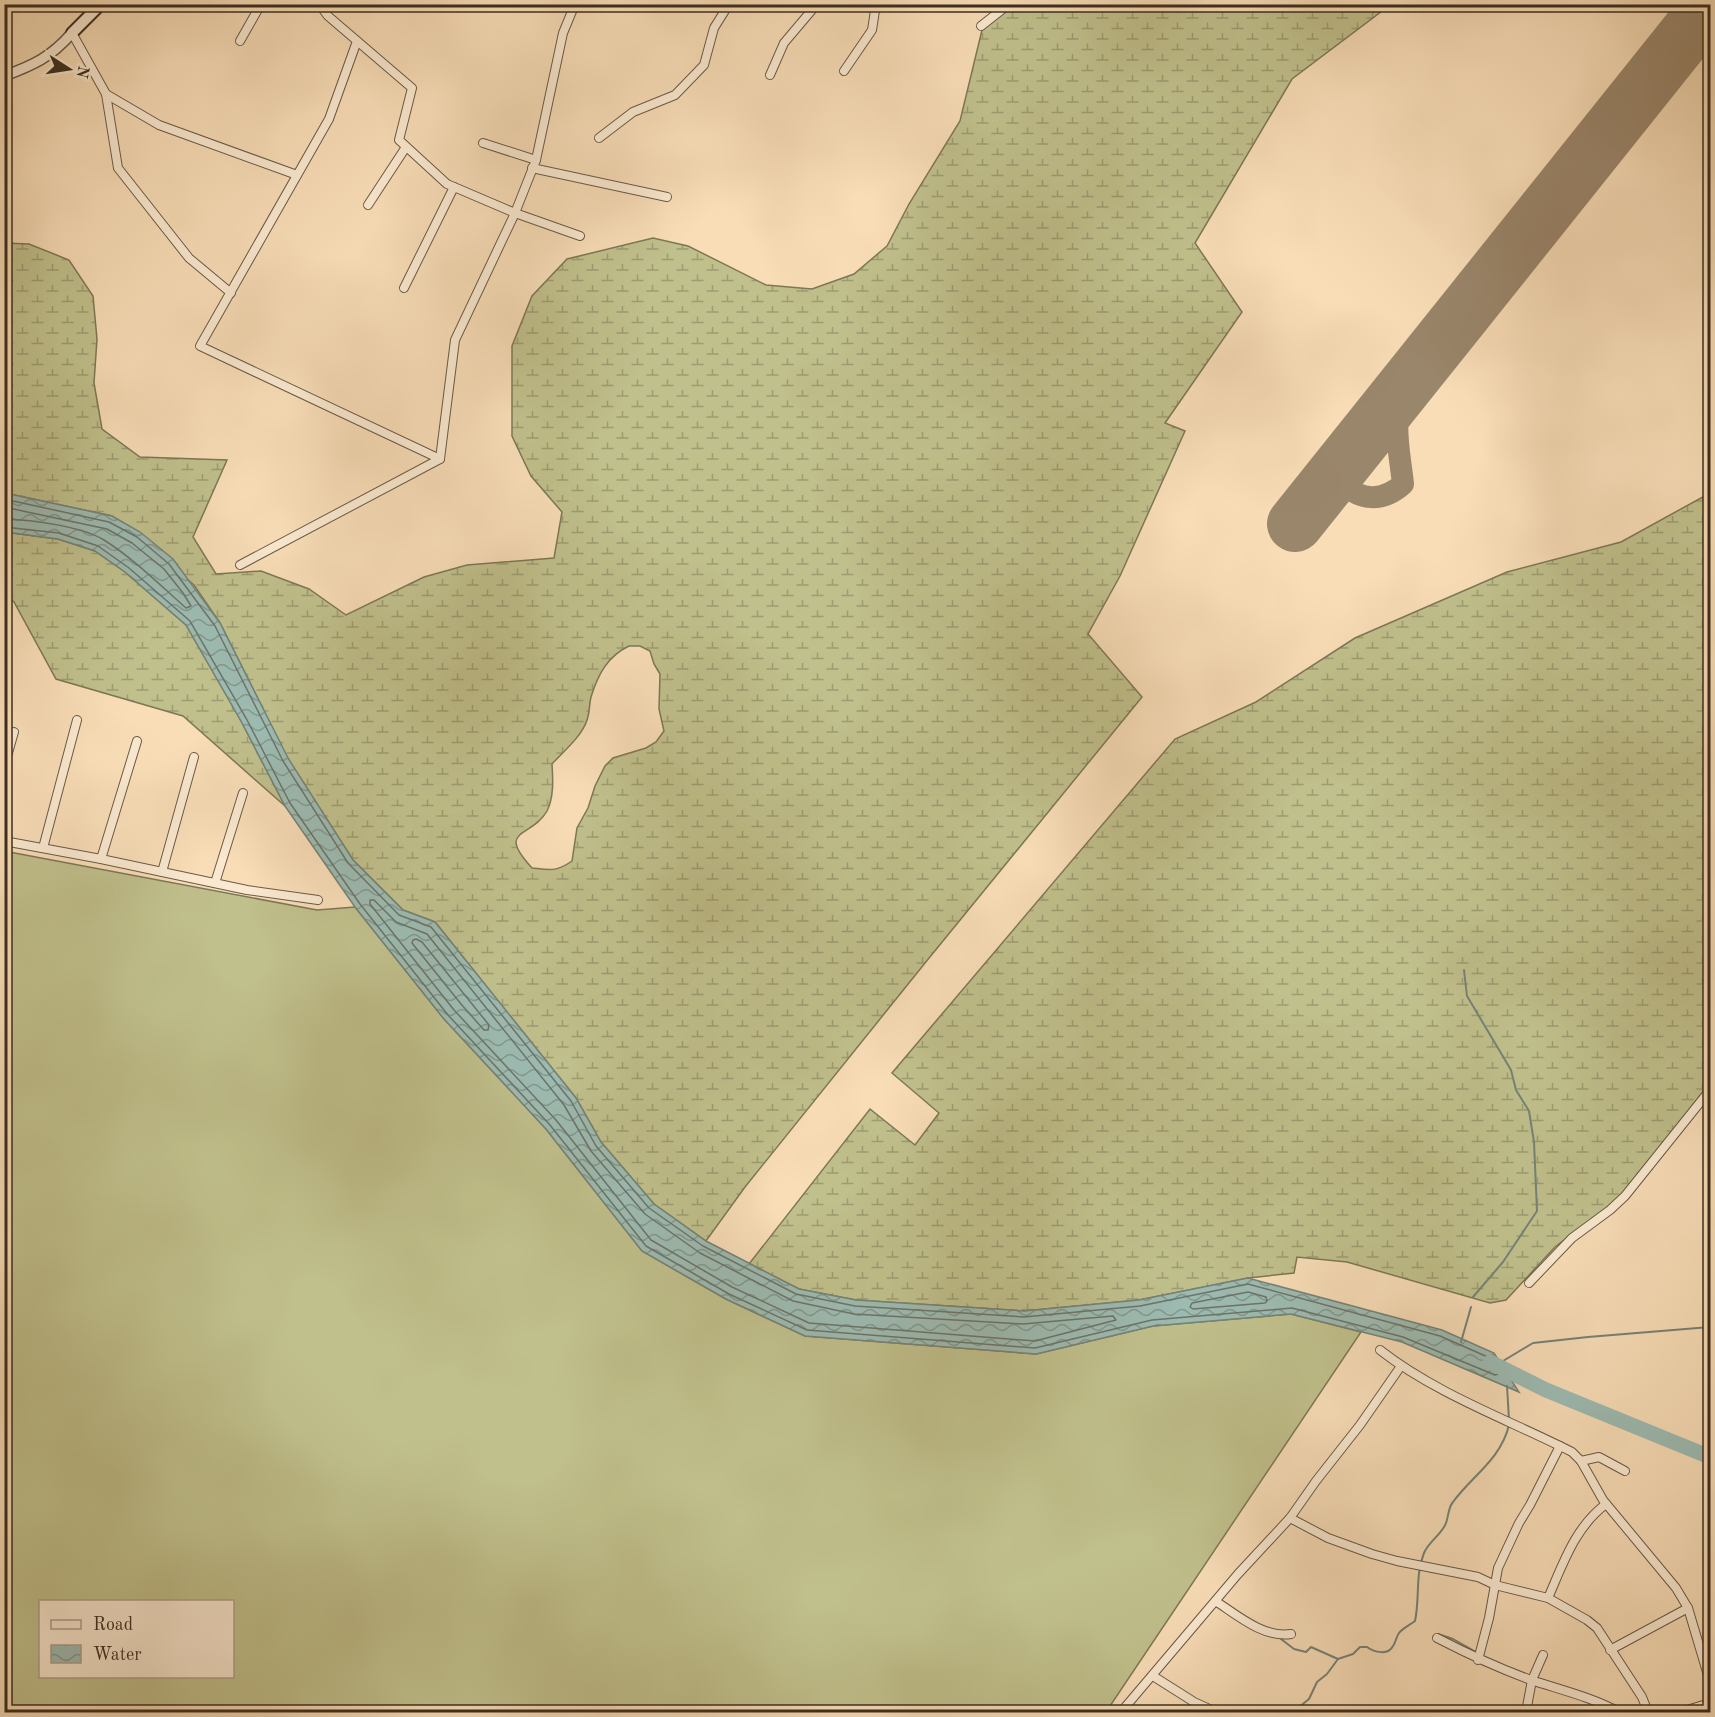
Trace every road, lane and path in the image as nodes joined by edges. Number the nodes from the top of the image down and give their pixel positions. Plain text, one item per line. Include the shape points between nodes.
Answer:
1 (101, 4) edge
2 (261, 4) edge
3 (319, 4) edge
4 (575, 4) edge
5 (729, 4) edge
6 (817, 4) edge
7 (876, 4) edge
8 (1009, 4) edge
9 (981, 26) dead end
10 (72, 33) junction
11 (240, 40) dead end
12 (357, 41) junction
13 (844, 71) dead end
14 (770, 75) dead end
15 (4, 76) edge
16 (106, 94) junction
17 (599, 138) dead end
18 (483, 143) dead end
19 (406, 147) junction
20 (534, 164) junction
21 (297, 174) junction
22 (454, 187) junction
23 (667, 197) dead end
24 (368, 205) dead end
25 (515, 213) junction
26 (580, 236) dead end
27 (404, 288) dead end
28 (231, 293) junction
29 (440, 459) junction
30 (240, 565) dead end
31 (77, 720) dead end
32 (14, 732) dead end
33 (137, 741) dead end
34 (194, 757) dead end
35 (4, 767) edge
36 (243, 793) dead end
37 (4, 841) edge
38 (43, 848) junction
39 (101, 859) junction
40 (162, 872) junction
41 (215, 883) junction
42 (318, 900) dead end
43 (1710, 1089) edge
44 (1529, 1282) dead end
45 (1380, 1350) dead end
46 (1401, 1366) junction
47 (1560, 1446) junction
48 (1581, 1461) junction
49 (1625, 1471) dead end
50 (1606, 1504) junction
51 (1290, 1518) junction
52 (1495, 1585) junction
53 (1548, 1598) junction
54 (1216, 1602) junction
55 (1688, 1608) junction
56 (1291, 1634) dead end
57 (1437, 1638) dead end
58 (1610, 1650) junction
59 (1543, 1655) dead end
60 (1478, 1660) junction
61 (1153, 1676) junction
62 (1532, 1680) junction
63 (1710, 1682) edge
64 (1194, 1702) junction
65 (1710, 1703) edge
66 (1121, 1713) edge
67 (1192, 1713) edge
68 (1216, 1713) edge
69 (1526, 1713) edge
70 (1619, 1713) edge
71 (1648, 1713) edge
72 (1680, 1713) edge

1 - 10 main road
2 - 11 street
3 - 12 street
4 - 20 street via 563,33
5 - 17 street via 714,28 704,65 675,95 633,112
6 - 14 street via 784,43
7 - 13 street via 872,30
8 - 9 street
10 - 15 street via 36,64
10 - 16 street
12 - 19 street via 412,88 399,140
12 - 21 street via 329,118
16 - 21 street via 159,125
16 - 28 street via 118,168 189,258
18 - 20 street
19 - 22 street
19 - 24 street
20 - 23 street
20 - 25 street
21 - 28 street
22 - 25 street
22 - 27 street
25 - 26 street
25 - 29 street via 455,340
28 - 29 street via 200,346
29 - 30 street
31 - 38 street
32 - 35 street
33 - 39 street
34 - 40 street
36 - 41 street
37 - 38 street
38 - 39 street
39 - 40 street
40 - 41 street
41 - 42 street
43 - 44 street via 1625,1196 1572,1238
45 - 46 street
46 - 47 street
46 - 51 street
47 - 48 street
47 - 52 street via 1519,1523 1498,1568
48 - 49 street via 1599,1457
48 - 50 street
50 - 53 street via 1576,1536
50 - 55 street
51 - 52 street via 1328,1538 1372,1554 1478,1577
51 - 54 street
52 - 53 street
52 - 60 street
53 - 58 street via 1592,1624
54 - 56 street via 1273,1634
54 - 61 street
55 - 58 street
55 - 63 street
57 - 60 street
58 - 71 street via 1642,1697
59 - 62 street
60 - 62 street
61 - 64 street
61 - 66 street
62 - 69 street
62 - 70 street via 1584,1696
64 - 67 street
64 - 68 street
65 - 72 street

